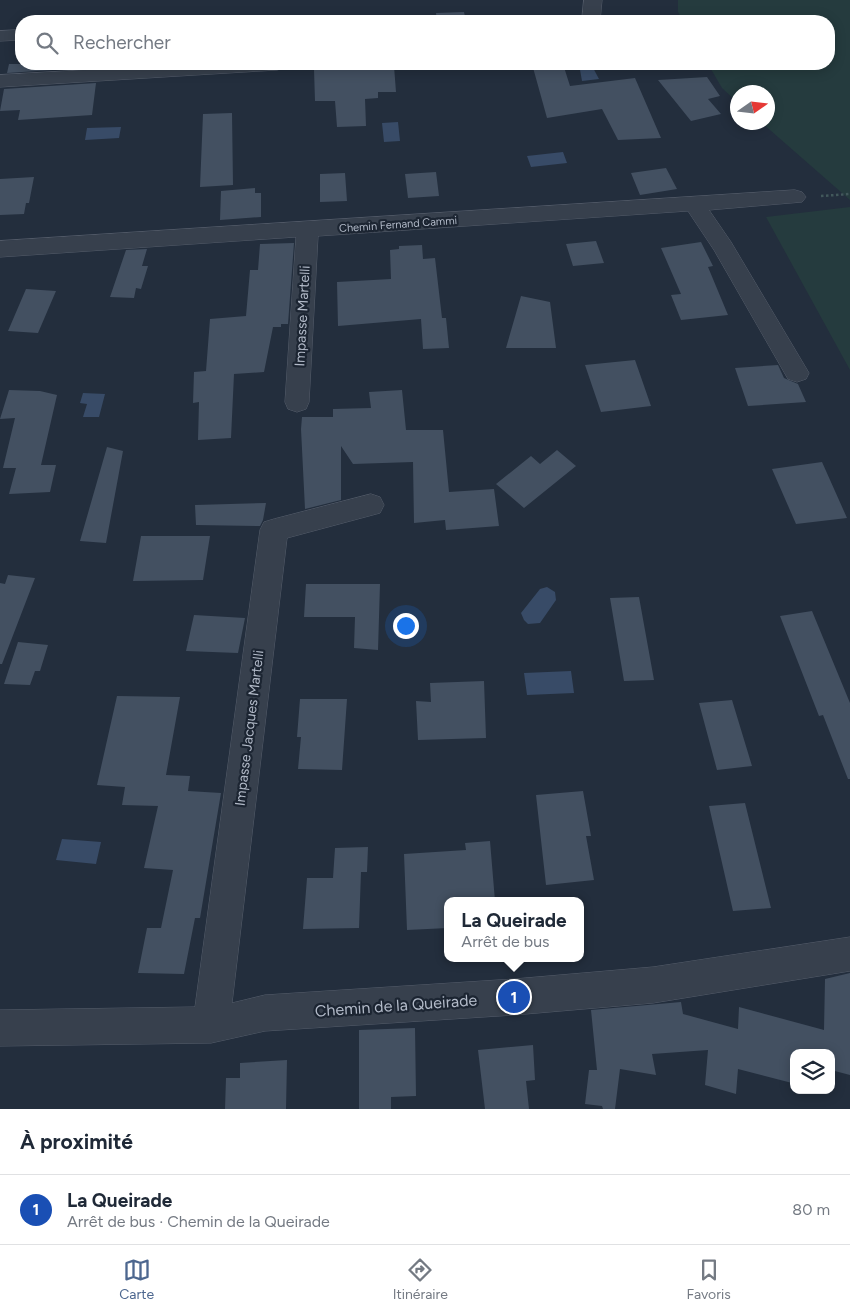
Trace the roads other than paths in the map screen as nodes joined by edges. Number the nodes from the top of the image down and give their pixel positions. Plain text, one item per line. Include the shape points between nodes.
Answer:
1 (593, 0) edge
2 (592, 15) edge
3 (15, 35) edge
4 (0, 36) edge
5 (179, 70) edge
6 (0, 81) edge
7 (795, 197) dead end
8 (694, 203) junction
9 (307, 230) junction
10 (0, 249) edge
11 (797, 373) dead end
12 (297, 402) dead end
13 (370, 506) dead end
14 (850, 954) edge
15 (211, 1025) junction
16 (0, 1028) edge

1 - 2 street
3 - 4 street
5 - 6 street
7 - 8 street, Chemin Fernand Cammi
8 - 9 street, Chemin Fernand Cammi
8 - 11 street via 724,247
9 - 10 street, Chemin Fernand Cammi
9 - 12 street, Impasse Martelli
13 - 15 street, Impasse Jacques Martelli via 274,530
14 - 15 street, Chemin de la Queirade via 653,985 265,1013
15 - 16 street, Chemin de la Queirade

